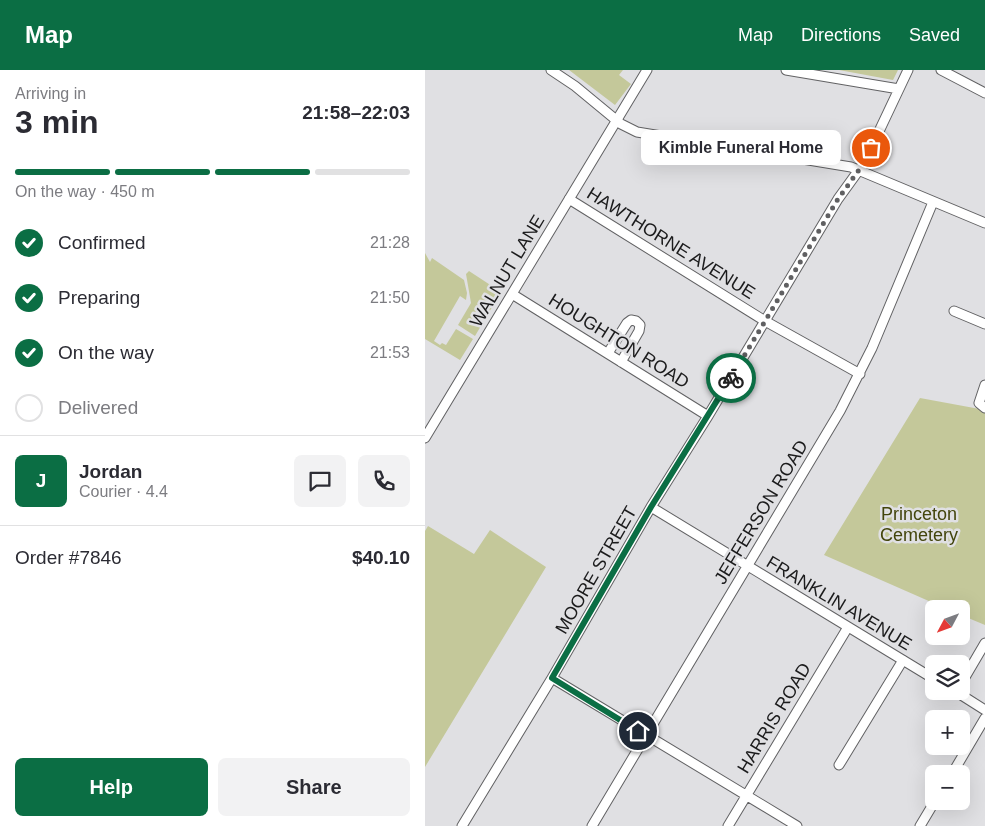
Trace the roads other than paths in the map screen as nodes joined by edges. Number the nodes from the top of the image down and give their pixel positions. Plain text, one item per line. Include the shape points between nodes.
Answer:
1 (551, 70) edge
2 (647, 70) edge
3 (786, 70) edge
4 (908, 70) edge
5 (941, 70) edge
6 (899, 89) junction
7 (985, 93) edge
8 (616, 120) junction
9 (858, 170) junction
10 (569, 199) junction
11 (933, 202) junction
12 (985, 223) edge
13 (512, 294) junction
14 (954, 311) dead end
15 (765, 321) junction
16 (985, 324) edge
17 (608, 353) junction
18 (621, 362) junction
19 (860, 374) junction
20 (985, 385) edge
21 (985, 408) edge
22 (708, 416) junction
23 (425, 438) edge
24 (651, 507) junction
25 (748, 567) junction
26 (848, 627) junction
27 (985, 643) edge
28 (903, 660) junction
29 (970, 668) edge
30 (925, 673) edge
31 (552, 678) junction
32 (970, 699) edge
33 (985, 710) edge
34 (985, 718) edge
35 (646, 736) junction
36 (839, 765) dead end
37 (957, 765) edge
38 (746, 796) junction
39 (930, 810) edge
40 (922, 825) edge
41 (462, 826) edge
42 (592, 826) edge
43 (728, 826) edge
44 (797, 826) edge

1 - 8 street
2 - 8 street, WALNUT LANE
3 - 6 street
4 - 6 street, MOORE STREET
5 - 7 street
6 - 9 street, MOORE STREET
8 - 9 street via 646,134
8 - 10 street, WALNUT LANE
9 - 11 street
9 - 15 street, MOORE STREET
10 - 13 street, WALNUT LANE
10 - 15 street, HAWTHORNE AVENUE
11 - 12 street
11 - 19 street, JEFFERSON ROAD
13 - 17 street, HOUGHTON ROAD
13 - 23 street, WALNUT LANE
14 - 16 street
15 - 19 street, HAWTHORNE AVENUE
15 - 22 street, MOORE STREET
17 - 18 street, HOUGHTON ROAD
17 - 18 street via 627,323 636,321 640,325 639,331
18 - 22 street, HOUGHTON ROAD
19 - 25 street, JEFFERSON ROAD
20 - 21 street via 979,403
22 - 24 street, MOORE STREET
24 - 25 street, FRANKLIN AVENUE
24 - 31 street, MOORE STREET
25 - 26 street, FRANKLIN AVENUE
25 - 35 street, JEFFERSON ROAD
26 - 28 street, FRANKLIN AVENUE
26 - 38 street, HARRIS ROAD
27 - 29 street
28 - 30 street, FRANKLIN AVENUE
28 - 36 street
31 - 35 street
31 - 41 street, MOORE STREET
32 - 33 street
34 - 37 street
35 - 38 street
35 - 42 street, JEFFERSON ROAD
38 - 43 street, HARRIS ROAD
38 - 44 street
39 - 40 street

